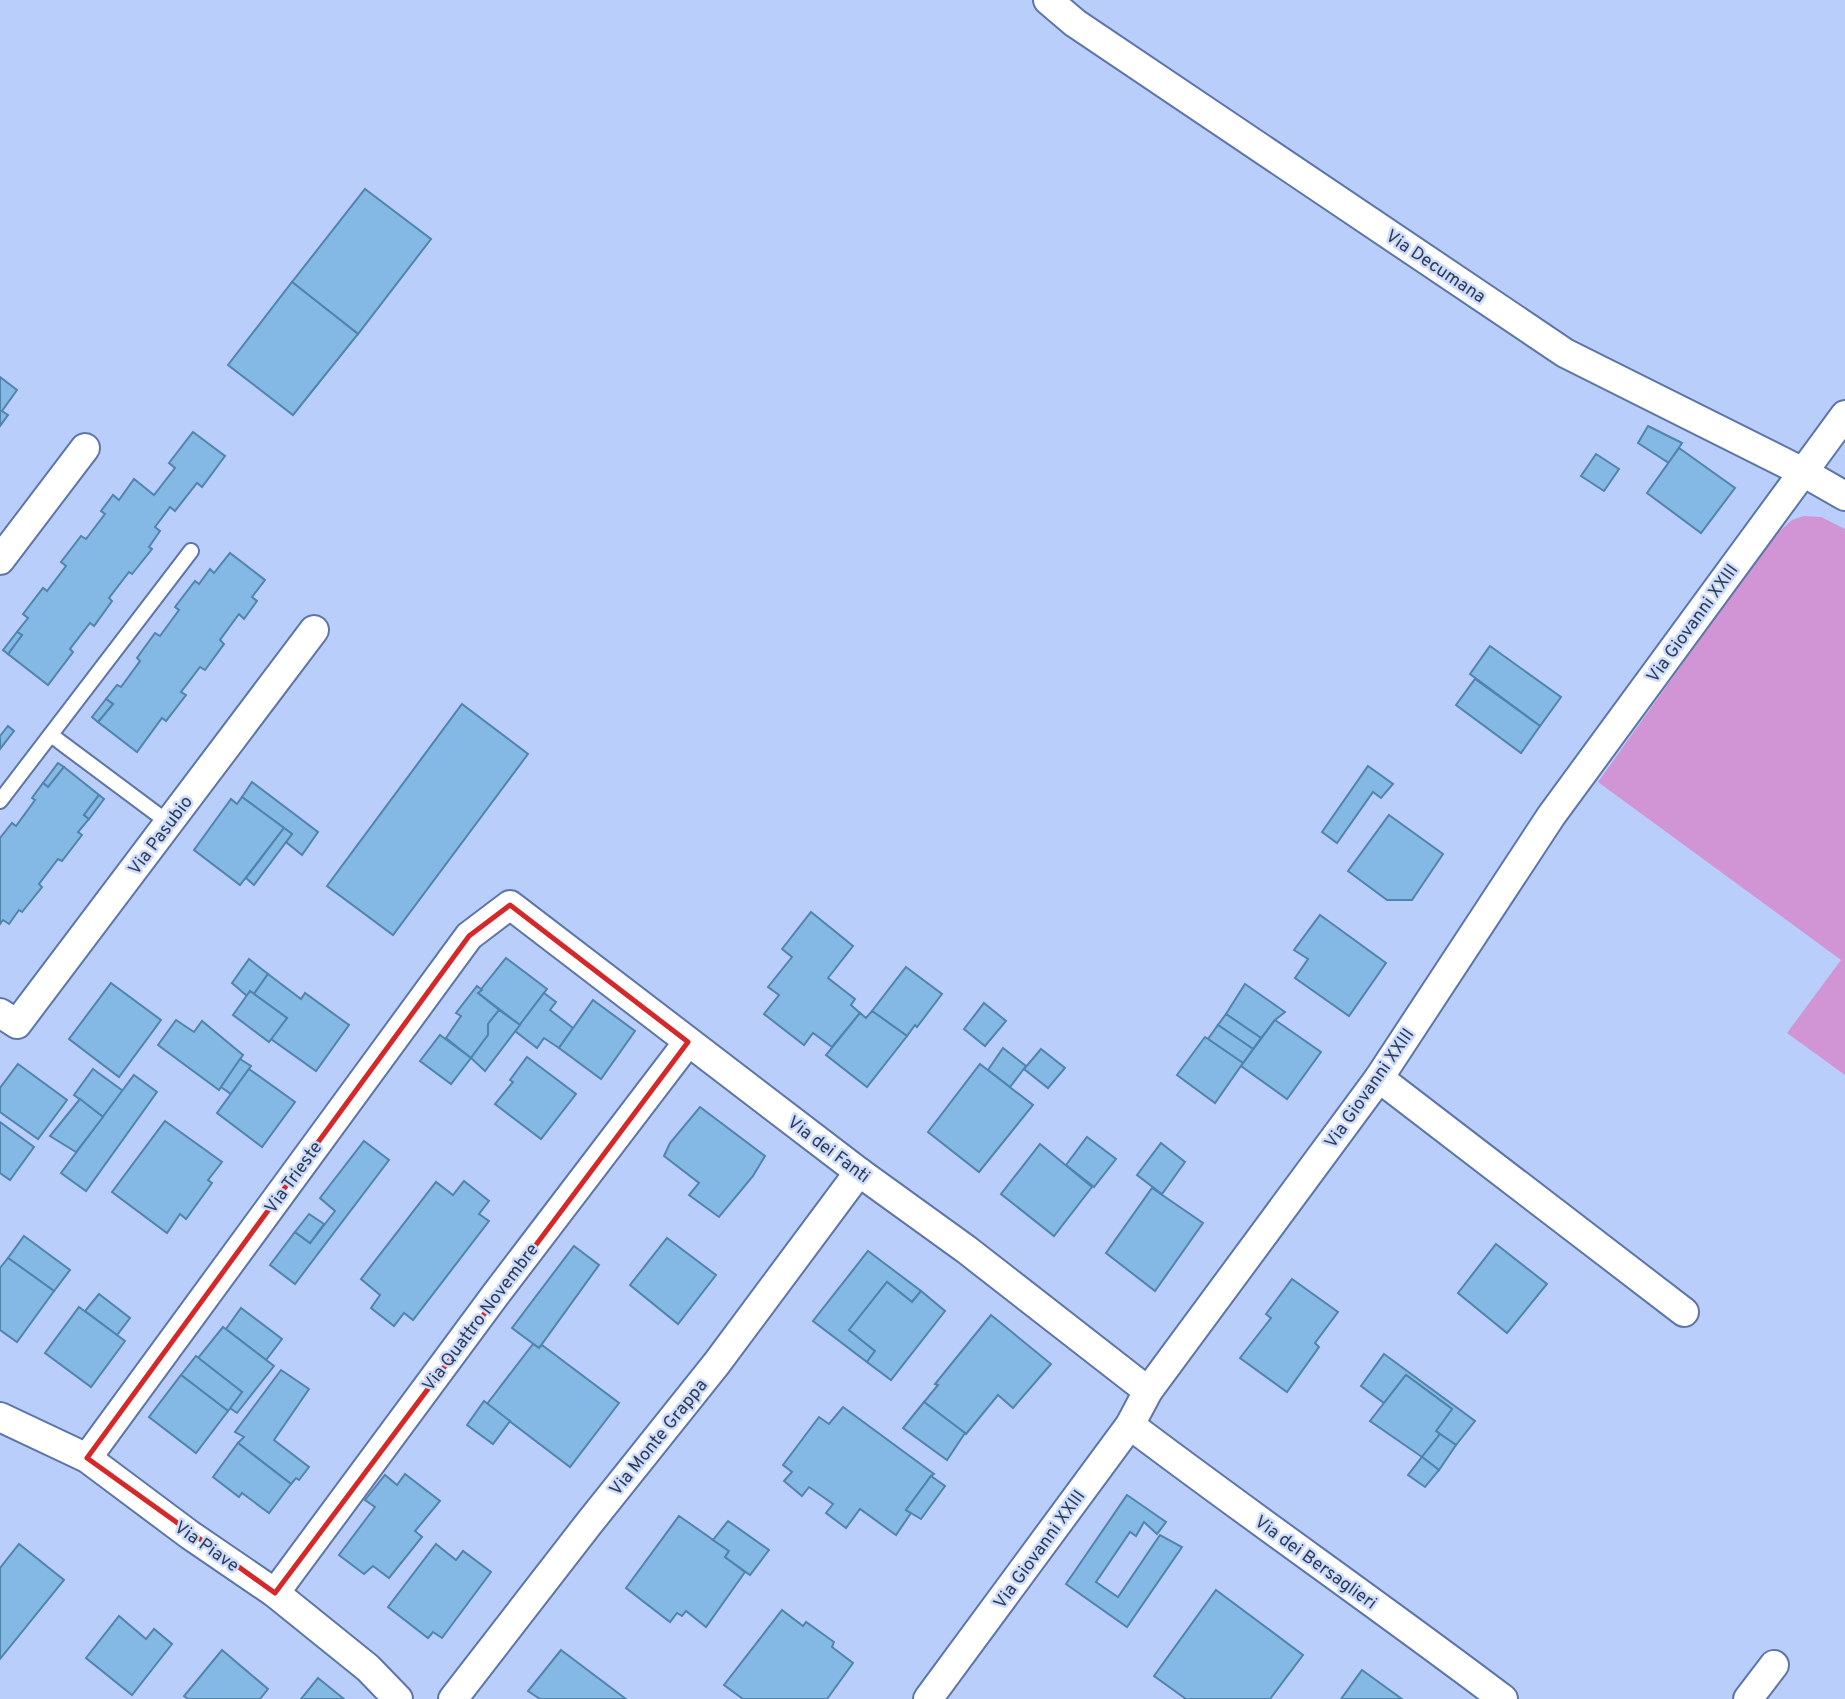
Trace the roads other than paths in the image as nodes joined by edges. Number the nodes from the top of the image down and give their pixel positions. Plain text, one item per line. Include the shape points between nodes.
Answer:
1 (1048, 0) edge
2 (1845, 415) edge
3 (85, 447) dead end
4 (1803, 472) junction
5 (1845, 496) edge
6 (191, 551) dead end
7 (0, 560) edge
8 (314, 630) dead end
9 (51, 734) junction
10 (0, 801) edge
11 (169, 823) junction
12 (510, 905) joint
13 (0, 1013) edge
14 (688, 1042) junction
15 (1379, 1078) junction
16 (859, 1172) junction
17 (1684, 1312) dead end
18 (1148, 1391) junction
19 (0, 1417) edge
20 (1130, 1425) junction
21 (87, 1458) junction
22 (275, 1593) junction
23 (1774, 1665) dead end
24 (398, 1699) edge
25 (453, 1699) edge
26 (928, 1699) edge
27 (1503, 1699) edge
28 (1748, 1699) edge

1 - 4 street, Via Decumana via 1074,23 1565,353
2 - 4 street, Via Giovanni XXIII
3 - 7 street
4 - 5 street, Via Decumana
4 - 15 street, Via Giovanni XXIII via 1551,816
6 - 9 lane
8 - 11 street, Via Pasubio
9 - 10 lane
9 - 11 lane
11 - 13 street, Via Pasubio via 17,1024
12 - 14 street, Via dei Fanti
12 - 21 street, Via Trieste via 469,936
14 - 16 street, Via dei Fanti
14 - 22 street, Via Quattro Novembre
15 - 17 street
15 - 18 street, Via Giovanni XXIII
16 - 18 street, Via dei Fanti
16 - 25 street, Via Monte Grappa via 717,1363
18 - 20 street, Via Giovanni XXIII
19 - 21 street, Via Piave
20 - 26 street, Via Giovanni XXIII
20 - 27 street, Via dei Bersaglieri
21 - 22 street, Via Piave
22 - 24 street, Via Piave via 368,1668
23 - 28 street

